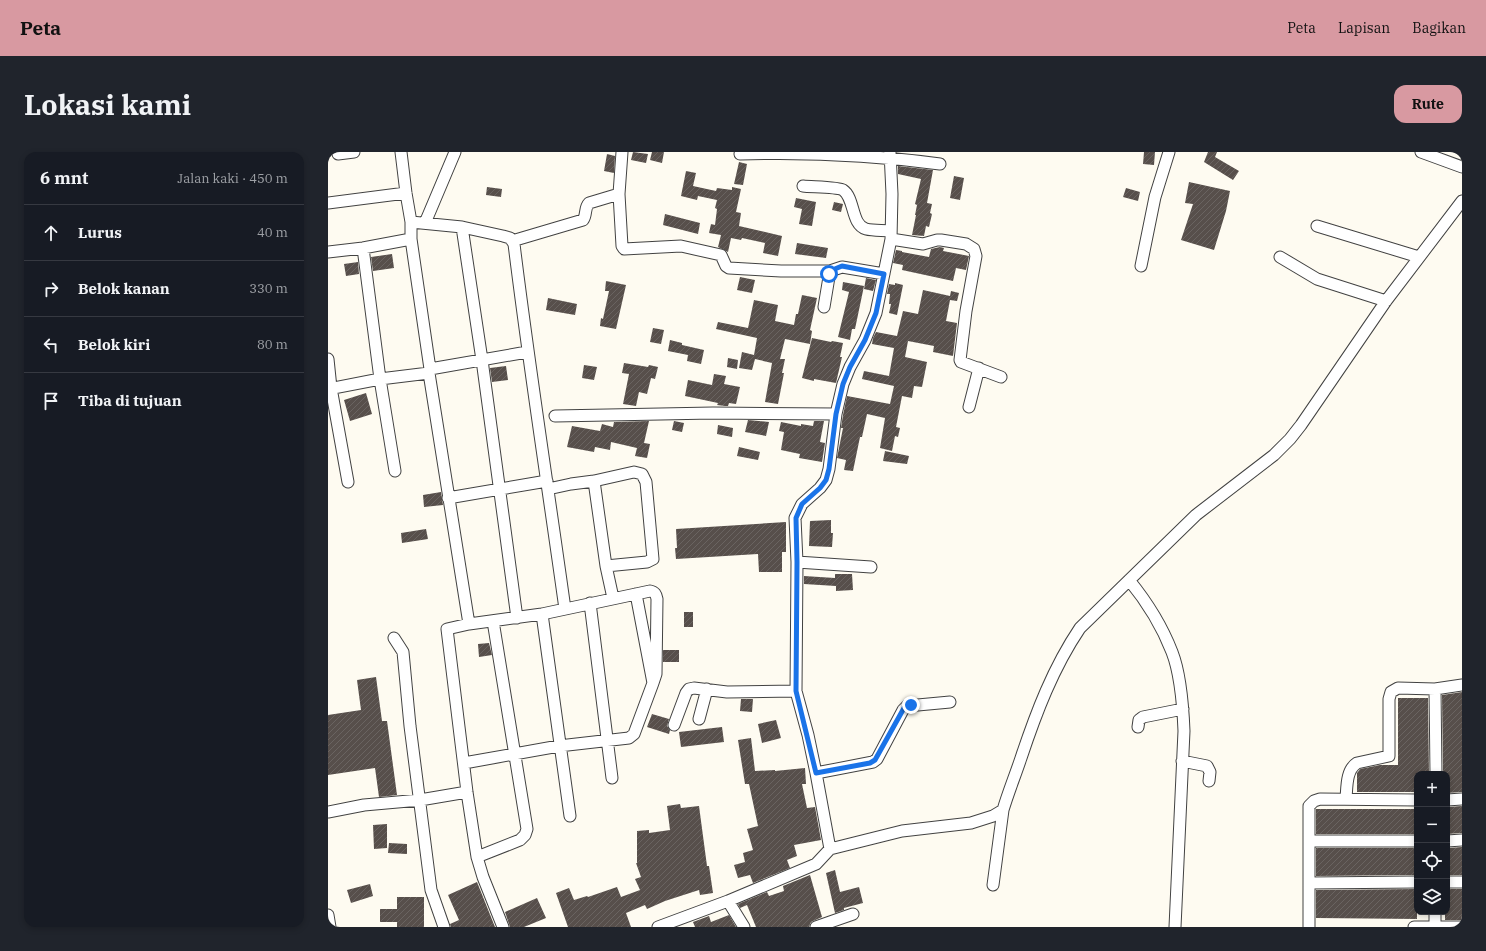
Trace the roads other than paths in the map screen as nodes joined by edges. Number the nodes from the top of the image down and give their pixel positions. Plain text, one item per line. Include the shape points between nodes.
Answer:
1 (354, 152) edge
2 (401, 152) edge
3 (455, 152) edge
4 (622, 152) edge
5 (1169, 152) edge
6 (1421, 152) edge
7 (338, 154) dead end
8 (740, 154) dead end
9 (890, 154) edge
10 (940, 164) dead end
11 (1462, 168) edge
12 (803, 186) dead end
13 (406, 194) junction
14 (619, 194) junction
15 (1462, 201) edge
16 (328, 203) edge
17 (411, 222) junction
18 (425, 223) junction
19 (1317, 226) dead end
20 (462, 227) junction
21 (891, 235) junction
22 (411, 239) junction
23 (512, 241) junction
24 (363, 248) junction
25 (328, 252) edge
26 (1280, 257) dead end
27 (1419, 257) junction
28 (1141, 266) dead end
29 (830, 271) junction
30 (884, 274) junction
31 (1386, 301) junction
32 (824, 307) dead end
33 (528, 352) junction
34 (328, 359) edge
35 (482, 360) junction
36 (979, 368) junction
37 (429, 371) junction
38 (1001, 377) dead end
39 (380, 379) junction
40 (330, 388) edge
41 (969, 407) dead end
42 (836, 414) junction
43 (555, 416) dead end
44 (395, 471) dead end
45 (348, 482) dead end
46 (594, 482) junction
47 (548, 485) junction
48 (499, 489) junction
49 (448, 498) junction
50 (797, 562) junction
51 (606, 566) junction
52 (871, 567) dead end
53 (1129, 580) junction
54 (636, 594) junction
55 (613, 598) junction
56 (590, 603) junction
57 (565, 609) junction
58 (542, 614) junction
59 (517, 618) junction
60 (493, 621) junction
61 (469, 624) junction
62 (394, 638) dead end
63 (652, 683) junction
64 (1462, 685) edge
65 (707, 689) junction
66 (1435, 689) junction
67 (796, 691) junction
68 (950, 702) dead end
69 (1183, 709) junction
70 (699, 719) dead end
71 (674, 725) dead end
72 (1138, 727) dead end
73 (607, 741) junction
74 (559, 746) junction
75 (514, 754) junction
76 (1182, 761) junction
77 (464, 763) junction
78 (1436, 771) edge
79 (816, 773) junction
80 (612, 778) dead end
81 (1209, 781) dead end
82 (467, 792) junction
83 (1346, 799) junction
84 (1462, 799) edge
85 (420, 800) junction
86 (1414, 800) edge
87 (1450, 800) edge
88 (1003, 810) junction
89 (328, 812) edge
90 (570, 816) dead end
91 (1462, 840) edge
92 (1310, 841) junction
93 (1414, 841) edge
94 (1450, 841) edge
95 (830, 849) junction
96 (477, 857) junction
97 (1414, 882) edge
98 (1450, 882) edge
99 (1462, 882) edge
100 (1310, 883) junction
101 (993, 885) dead end
102 (728, 902) junction
103 (853, 914) dead end
104 (328, 915) edge
105 (1435, 915) edge
106 (330, 927) edge
107 (444, 927) edge
108 (503, 927) edge
109 (658, 927) edge
110 (744, 927) edge
111 (816, 927) edge
112 (1175, 927) edge
113 (1309, 927) edge
114 (1414, 927) edge
115 (1435, 927) edge
116 (1462, 927) edge

1 - 7 street
2 - 13 street
3 - 18 street
4 - 14 street
5 - 28 street via 1155,197
6 - 11 street
8 - 9 street
9 - 10 street
9 - 21 street
12 - 21 street via 842,190 849,196 859,224 864,229
13 - 16 street
13 - 17 street
14 - 23 street via 589,203 583,220
14 - 29 street via 624,249 681,246 721,255 729,268
15 - 27 street
17 - 18 street
17 - 22 street
18 - 20 street
19 - 27 street
20 - 23 street via 503,236
20 - 35 street
21 - 30 street
21 - 36 street via 923,244 941,240 966,244 974,248 976,256 960,357 961,362
22 - 24 street
22 - 37 street
23 - 33 street
24 - 25 street
24 - 39 street
26 - 31 street via 1317,279
27 - 31 street
29 - 30 street via 842,266
29 - 32 street
30 - 42 street via 876,313 846,376
31 - 53 street via 1290,439 1258,469 1196,515
33 - 35 street
33 - 47 street
34 - 40 street
35 - 37 street
35 - 48 street
36 - 38 street
36 - 41 street
37 - 39 street
37 - 49 street
39 - 40 street
39 - 44 street
40 - 45 street
42 - 43 street
42 - 50 street via 826,480 802,504 796,518
46 - 47 street
46 - 51 street
46 - 51 street via 634,472 642,474 646,482 653,559 647,562
47 - 48 street
47 - 57 street
48 - 49 street
48 - 59 street
49 - 61 street
50 - 52 street
50 - 67 street
51 - 55 street
53 - 69 street via 1144,599 1173,653
53 - 88 street via 1080,628 1066,649 1042,698
54 - 55 street
54 - 63 street
54 - 63 street via 653,592 657,599 656,674
55 - 56 street
56 - 57 street
56 - 73 street
57 - 58 street
58 - 59 street
58 - 74 street
59 - 60 street
60 - 61 street
60 - 75 street
61 - 77 street via 447,629
62 - 85 street via 403,652
63 - 73 street via 633,736
64 - 66 street
65 - 67 street via 727,692
65 - 70 street
65 - 71 street via 688,690
66 - 78 street
66 - 83 street via 1398,688 1391,692 1388,756 1354,765 1348,777
67 - 79 street
68 - 79 street via 911,705 904,708 873,762
69 - 72 street via 1142,717
69 - 76 street
73 - 74 street
73 - 80 street
74 - 75 street
74 - 90 street
75 - 77 street
75 - 96 street via 527,829 525,835 520,840
76 - 81 street via 1207,766 1210,772
76 - 112 street
77 - 82 street
79 - 95 street
82 - 85 street
82 - 96 street
83 - 86 street
83 - 92 street via 1320,799 1310,804
84 - 87 street
85 - 89 street
85 - 107 street via 431,890
88 - 95 street via 971,823 902,831
88 - 101 street
91 - 94 street
92 - 93 street
92 - 100 street
95 - 102 street via 816,864
96 - 108 street
97 - 100 street
98 - 99 street
100 - 113 street
102 - 109 street
102 - 110 street
103 - 111 street
104 - 106 street
105 - 115 street
114 - 115 street
115 - 116 street

